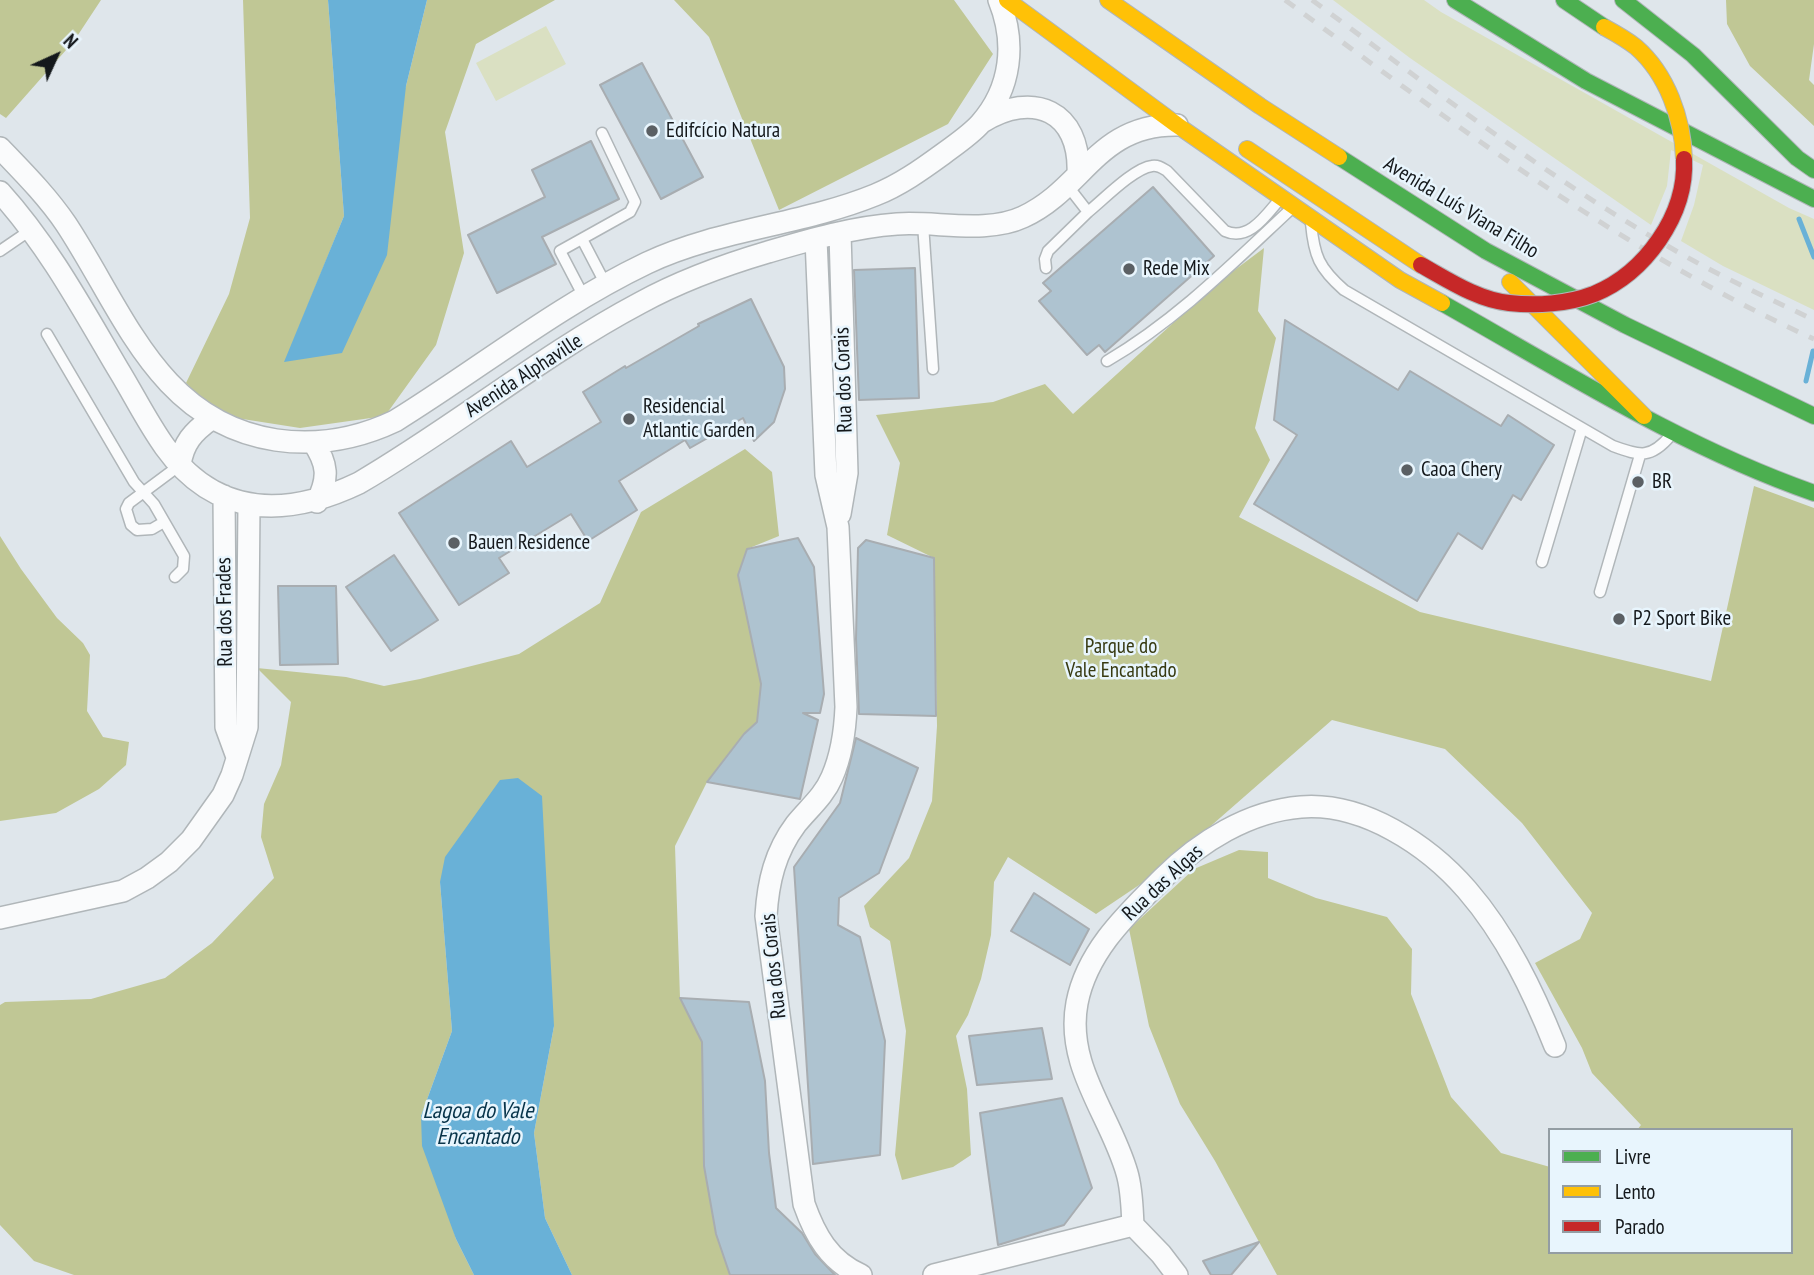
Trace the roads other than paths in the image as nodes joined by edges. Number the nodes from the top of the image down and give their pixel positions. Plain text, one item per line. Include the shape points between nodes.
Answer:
1 (999, 0) edge
2 (1007, 0) edge
3 (1108, 0) edge
4 (1455, 0) edge
5 (1564, 0) edge
6 (1623, 0) edge
7 (980, 124) junction
8 (1177, 125) junction
9 (602, 133) dead end
10 (1237, 141) dead end
11 (0, 148) edge
12 (1814, 170) edge
13 (1072, 179) junction
14 (0, 192) edge
15 (1814, 199) edge
16 (1288, 202) junction
17 (1088, 212) junction
18 (1310, 217) junction
19 (923, 224) junction
20 (32, 229) junction
21 (840, 233) junction
22 (582, 239) junction
23 (816, 239) junction
24 (1469, 241) junction
25 (0, 251) edge
26 (1046, 268) dead end
27 (606, 285) junction
28 (584, 297) junction
29 (47, 334) dead end
30 (1107, 361) dead end
31 (933, 369) dead end
32 (845, 415) junction
33 (823, 416) junction
34 (1644, 416) junction
35 (1814, 416) edge
36 (211, 419) junction
37 (1582, 428) junction
38 (1673, 433) junction
39 (313, 442) junction
40 (1640, 455) junction
41 (180, 465) junction
42 (144, 493) junction
43 (1814, 493) edge
44 (224, 496) junction
45 (317, 502) junction
46 (249, 504) junction
47 (164, 522) junction
48 (838, 527) junction
49 (1542, 562) dead end
50 (175, 577) dead end
51 (1600, 592) dead end
52 (226, 670) junction
53 (247, 671) junction
54 (237, 727) junction
55 (0, 918) edge
56 (1555, 1046) dead end
57 (1133, 1225) junction
58 (860, 1275) edge
59 (934, 1275) edge
60 (1177, 1275) edge

1 - 7 street, Avenida Alphaville via 1009,30 1009,61 998,94
2 - 8 main road
3 - 24 main road, Avenida Luís Viana Filho via 1260,106
4 - 15 main road via 1619,100
5 - 10 main road, bridge via 1639,50 1674,105 1684,144 1683,182 1674,214 1649,252 1605,289 1555,302 1506,303 1471,290 1421,265
6 - 12 main road via 1708,67
7 - 13 street via 998,112 1020,108 1049,111 1070,129 1079,156
7 - 27 street, Avenida Alphaville via 923,169 876,195 688,246
8 - 13 street, Avenida Alphaville via 1155,124 1132,132 1107,147
8 - 16 main road
9 - 22 lane via 635,202 630,212
11 - 36 street, Avenida Alphaville via 64,221 160,373
13 - 17 lane
13 - 19 street, Avenida Alphaville via 1037,209 1013,221
14 - 20 street, Avenida Alphaville
16 - 17 lane via 1251,230 1233,235 1167,171 1148,166
16 - 18 main road
16 - 30 lane via 1154,332
17 - 26 lane via 1048,251
18 - 34 main road via 1400,279
18 - 37 lane via 1315,256 1344,290
19 - 21 street, Avenida Alphaville via 880,225
19 - 31 lane
20 - 25 lane
20 - 41 street, Avenida Alphaville via 152,428
21 - 23 street, Avenida Alphaville
21 - 32 street, Rua dos Corais
22 - 27 lane
22 - 28 lane via 560,251
23 - 33 street, Rua dos Corais
23 - 45 street, Avenida Alphaville via 717,269 639,303 386,467
24 - 34 main road
24 - 35 main road, Avenida Luís Viana Filho via 1625,325
27 - 28 street, Avenida Alphaville
28 - 39 street, Avenida Alphaville via 395,421 342,440
29 - 42 lane
32 - 33 street
32 - 48 street, Rua dos Corais via 847,473
33 - 48 street, Rua dos Corais via 826,475
34 - 38 main road
36 - 39 street, Avenida Alphaville via 264,438
36 - 41 street via 190,435
37 - 40 lane via 1612,446
37 - 49 lane
38 - 40 lane via 1662,446
38 - 43 main road via 1765,476
39 - 45 street via 326,465 324,489
40 - 51 lane
41 - 42 lane
41 - 44 street, Avenida Alphaville
42 - 47 lane
42 - 47 lane via 126,509 131,525 144,531
44 - 46 street, Avenida Alphaville
44 - 52 street, Rua dos Frades
45 - 46 street, Avenida Alphaville via 274,507
46 - 53 street, Rua dos Frades
47 - 50 lane via 185,563
48 - 58 street, Rua dos Corais via 845,732 832,778 784,843 773,867 766,916 804,1204 824,1248
52 - 53 street
52 - 54 street, Rua dos Frades
53 - 54 street, Rua dos Frades
54 - 55 street via 232,775 208,818 169,862 123,891
56 - 57 street, Rua das Algas via 1537,1002 1492,924 1440,863 1373,820 1303,807 1267,813 1203,845 1172,869 1112,931 1084,978 1075,1031 1079,1058 1127,1172
57 - 59 street
57 - 60 street

